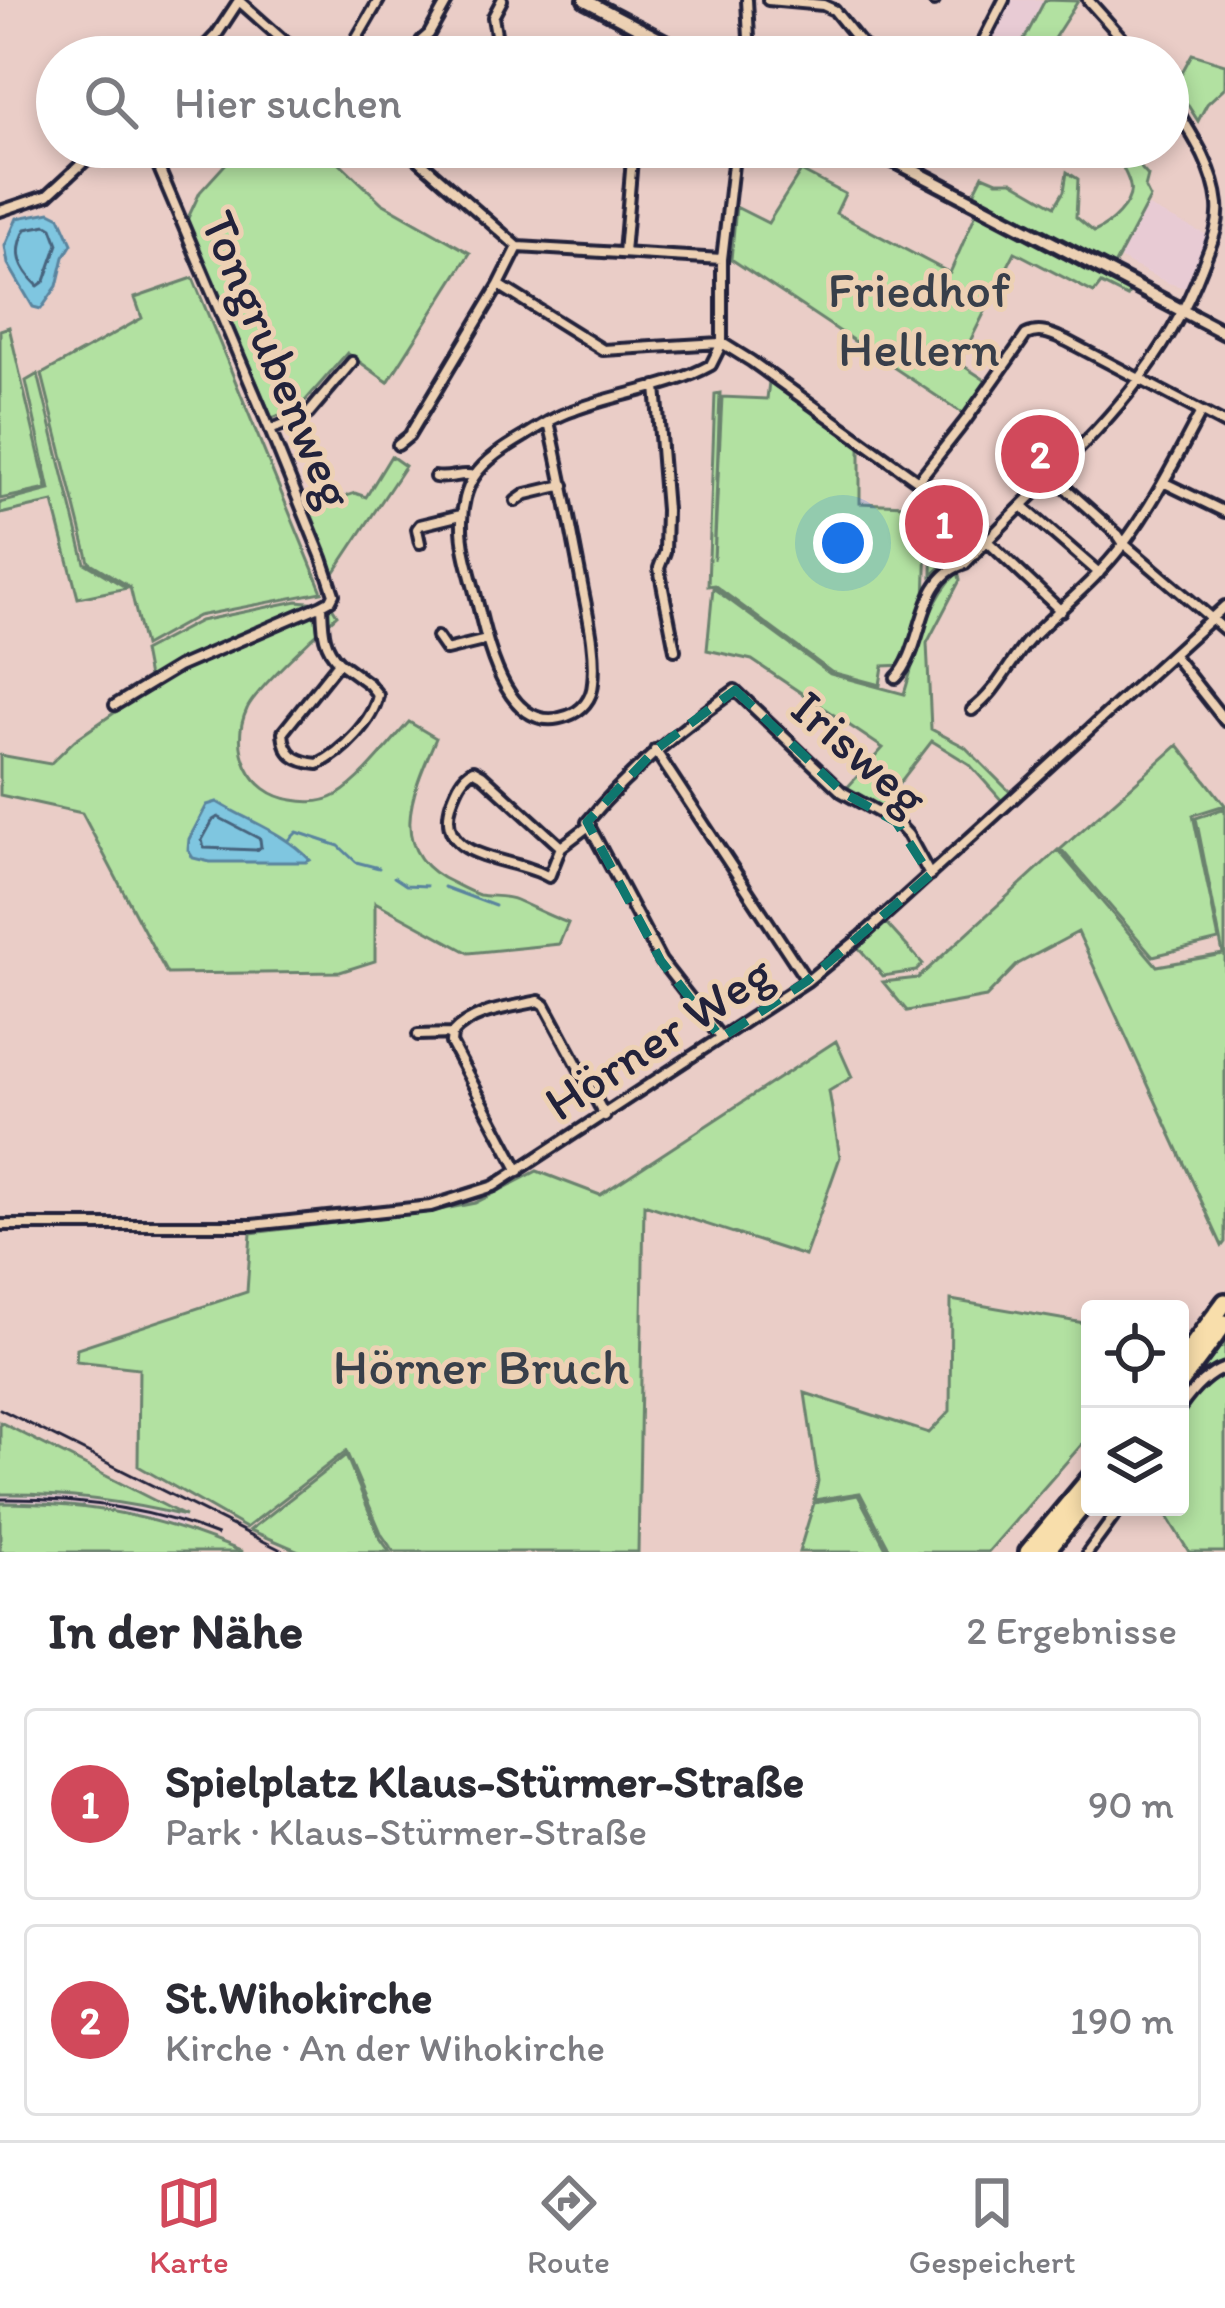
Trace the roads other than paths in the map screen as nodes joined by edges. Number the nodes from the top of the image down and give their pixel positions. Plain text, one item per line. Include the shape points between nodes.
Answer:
1 (379, 0) edge
2 (448, 0) edge
3 (502, 0) edge
4 (585, 0) edge
5 (747, 0) edge
6 (768, 0) edge
7 (1004, 0) edge
8 (1088, 0) edge
9 (239, 1) edge
10 (215, 36) edge
11 (278, 36) edge
12 (358, 36) edge
13 (427, 36) edge
14 (497, 36) edge
15 (654, 36) edge
16 (749, 36) edge
17 (857, 36) edge
18 (986, 36) edge
19 (1120, 36) edge
20 (1189, 130) edge
21 (77, 168) edge
22 (159, 168) edge
23 (428, 168) edge
24 (631, 168) edge
25 (733, 168) edge
26 (909, 168) edge
27 (0, 211) edge
28 (1222, 219) edge
29 (518, 247) junction
30 (624, 253) junction
31 (722, 259) junction
32 (499, 285) junction
33 (1184, 310) junction
34 (1225, 333) edge
35 (722, 343) junction
36 (352, 362) dead end
37 (1141, 380) junction
38 (656, 386) junction
39 (1201, 412) junction
40 (549, 422) junction
41 (1225, 424) edge
42 (270, 430) junction
43 (398, 445) dead end
44 (474, 476) junction
45 (1052, 476) junction
46 (434, 477) dead end
47 (918, 481) junction
48 (1165, 483) junction
49 (564, 485) junction
50 (516, 501) dead end
51 (1022, 506) junction
52 (1225, 512) edge
53 (461, 515) junction
54 (986, 540) junction
55 (420, 543) dead end
56 (1124, 544) junction
57 (1099, 573) junction
58 (327, 603) junction
59 (1225, 606) edge
60 (1061, 611) junction
61 (1211, 619) junction
62 (1225, 630) edge
63 (437, 637) dead end
64 (487, 640) junction
65 (675, 650) dead end
66 (1173, 655) junction
67 (339, 662) junction
68 (896, 678) dead end
69 (115, 705) dead end
70 (973, 710) dead end
71 (1225, 721) edge
72 (655, 750) junction
73 (589, 823) junction
74 (561, 847) junction
75 (930, 875) junction
76 (807, 982) junction
77 (452, 1034) junction
78 (418, 1035) dead end
79 (721, 1038) junction
80 (605, 1116) junction
81 (519, 1171) junction
82 (0, 1225) edge
83 (1225, 1302) edge
84 (1225, 1323) edge
85 (1189, 1351) edge
86 (1225, 1368) edge
87 (1189, 1371) edge
88 (1189, 1398) edge
89 (1081, 1489) edge
90 (1081, 1508) edge
91 (1114, 1516) edge
92 (1028, 1552) edge
93 (1045, 1552) edge
94 (1088, 1552) edge

1 - 12 street
2 - 13 street
3 - 14 street via 493,17
4 - 15 main road
5 - 16 street
6 - 17 street via 823,5
7 - 18 street
8 - 19 street
9 - 10 street
9 - 11 street
20 - 28 street
21 - 27 street via 48,195
22 - 42 street, Tongrubenweg
23 - 29 street
24 - 30 street
25 - 31 street
26 - 33 main road
28 - 33 street
29 - 30 street
29 - 32 street
30 - 31 street
31 - 35 street
32 - 35 street via 603,350
32 - 43 street
33 - 34 main road
33 - 37 street
35 - 38 street via 711,365
35 - 47 street
36 - 42 street via 308,414
37 - 39 street
37 - 45 street
37 - 47 street via 1031,332
38 - 40 street
38 - 65 street via 666,510 659,568
39 - 41 street
39 - 48 street
40 - 44 street
40 - 49 street
42 - 58 street, Tongrubenweg via 334,588
44 - 46 street
44 - 53 street
45 - 51 street
45 - 56 street
47 - 54 street
48 - 52 street
48 - 56 street
49 - 50 street
49 - 64 street via 593,659 589,700 560,719 532,713 502,683
51 - 54 street
51 - 57 street
53 - 55 street via 420,525
53 - 64 street
54 - 60 street
54 - 68 street via 940,580 908,666
56 - 57 street
56 - 61 street
57 - 60 street
58 - 67 street, Tongrubenweg via 323,635
58 - 69 street via 178,667
59 - 61 street, Hörner Weg
60 - 70 street
61 - 62 street
61 - 66 street, Hörner Weg
63 - 64 street via 446,650
66 - 71 street
66 - 75 street, Hörner Weg
67 - 67 street via 378,695 375,709 331,758 295,759 284,732
72 - 73 street
72 - 75 street, Irisweg via 735,690 842,792 896,822
72 - 76 street
73 - 74 street
73 - 79 street via 662,961
74 - 74 street via 550,877 458,843 448,821 464,776 482,775
75 - 76 street, Hörner Weg
76 - 79 street, Hörner Weg
77 - 78 street
77 - 80 street via 482,1014 538,1001
77 - 81 street
79 - 80 street, Hörner Weg
80 - 81 street, Hörner Weg
81 - 82 street, Hörner Weg via 453,1200 390,1211 252,1225
83 - 85 highway
84 - 87 highway
86 - 88 street
89 - 92 highway
90 - 93 highway
91 - 94 street

